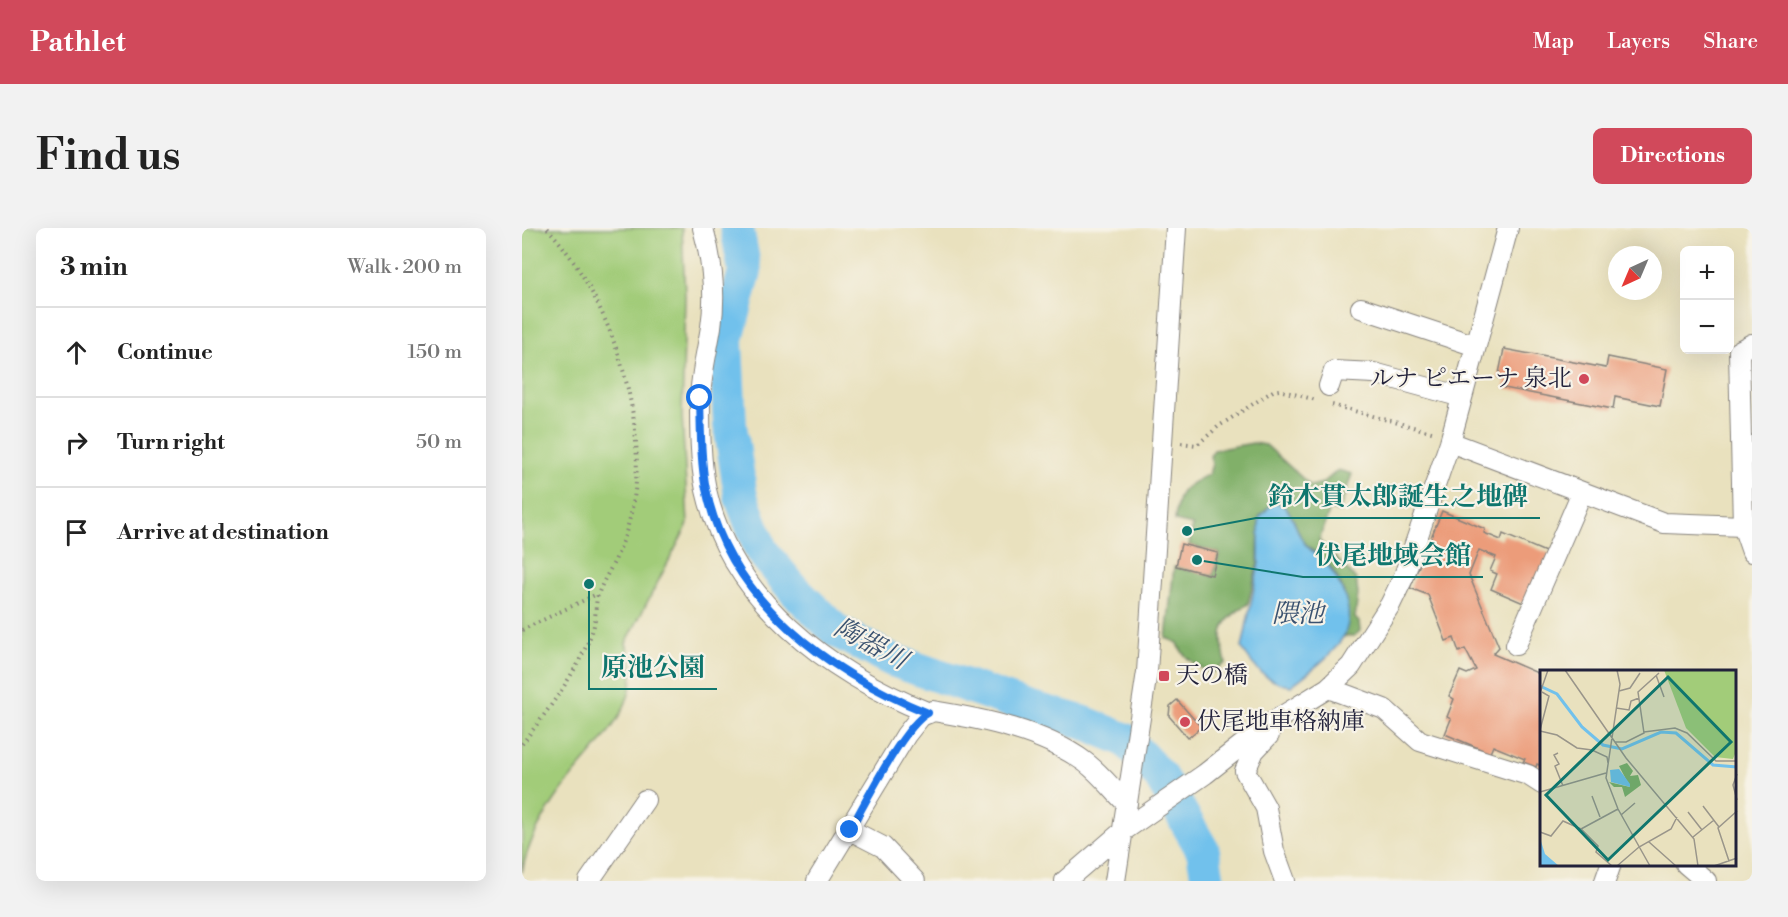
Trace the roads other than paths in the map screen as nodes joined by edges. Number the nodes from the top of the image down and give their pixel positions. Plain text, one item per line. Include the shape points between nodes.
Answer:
1 (704, 228) edge
2 (1176, 228) edge
3 (1508, 228) edge
4 (1361, 308) dead end
5 (1751, 345) edge
6 (1476, 346) junction
7 (1329, 386) dead end
8 (1462, 397) junction
9 (1450, 440) junction
10 (1582, 492) junction
11 (1743, 526) junction
12 (1752, 552) edge
13 (1516, 645) dead end
14 (1328, 687) junction
15 (1298, 706) junction
16 (928, 713) junction
17 (1540, 783) edge
18 (645, 800) dead end
19 (1127, 804) junction
20 (850, 830) junction
21 (1123, 831) junction
22 (1610, 866) edge
23 (1688, 866) edge
24 (589, 881) edge
25 (817, 881) edge
26 (915, 881) edge
27 (1065, 881) edge
28 (1115, 881) edge
29 (1285, 881) edge
30 (1605, 881) edge
31 (1706, 881) edge

1 - 16 street via 711,257 713,294 700,398 702,449 706,490 721,533 745,581 789,629 842,670 889,697
2 - 19 street via 1148,672
3 - 6 street
4 - 6 street
5 - 11 street via 1739,351
6 - 8 street
7 - 8 street via 1334,370 1374,373
8 - 9 street
9 - 10 street
9 - 14 street via 1404,576 1390,605 1351,666
10 - 11 street via 1664,523
10 - 13 street
11 - 12 street
14 - 15 street
14 - 17 street via 1384,709 1420,741 1528,775
15 - 21 street
15 - 29 street via 1292,718 1254,751 1245,771 1266,808 1274,851
16 - 19 street via 953,714 1034,736 1067,750 1087,763
16 - 20 street via 906,735
18 - 24 street
19 - 21 street
20 - 25 street
20 - 26 street via 883,847
21 - 27 street
21 - 28 street
22 - 30 street
23 - 31 street

